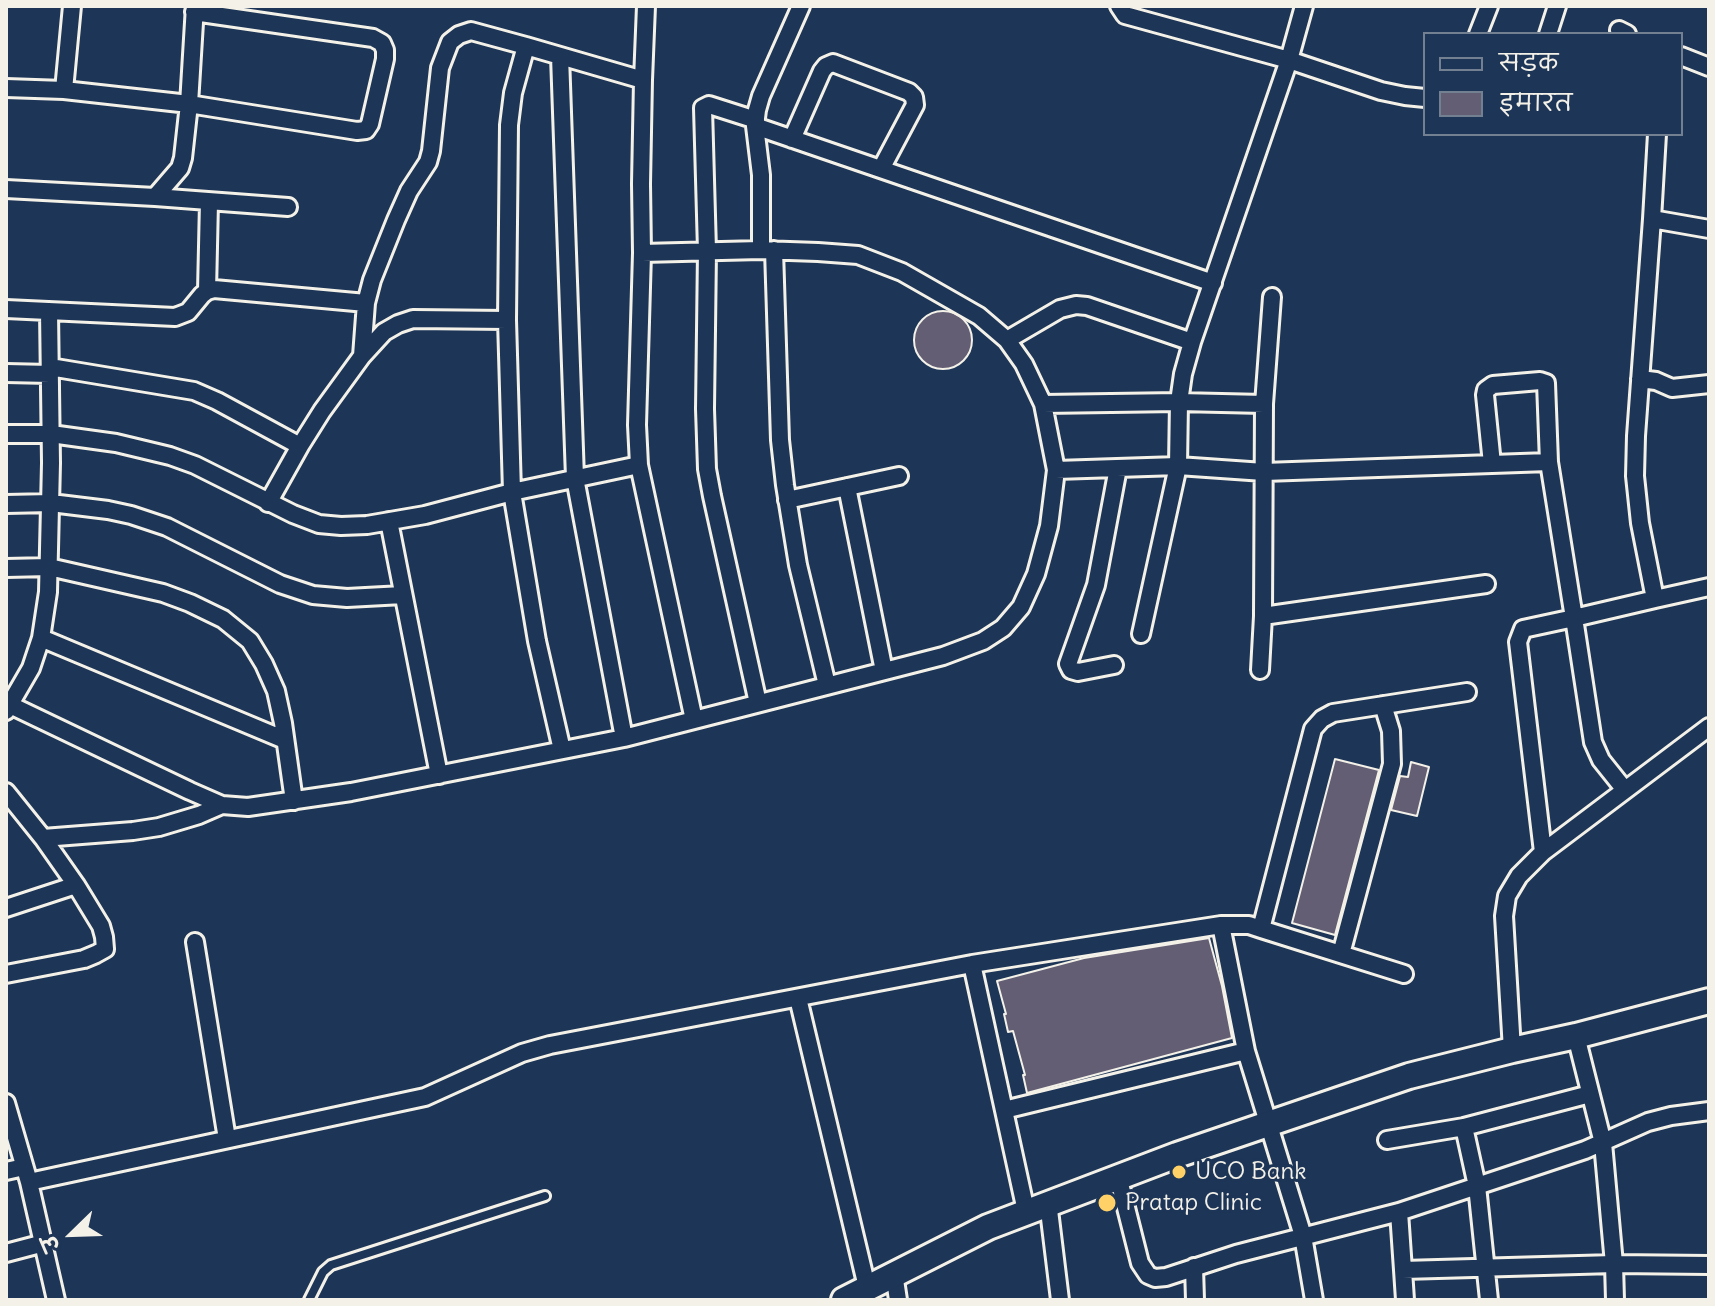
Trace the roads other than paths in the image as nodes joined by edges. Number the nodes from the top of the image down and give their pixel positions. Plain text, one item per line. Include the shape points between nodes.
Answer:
1 (72, 6) edge
2 (646, 6) edge
3 (801, 6) edge
4 (1119, 6) edge
5 (1304, 6) edge
6 (1489, 6) edge
7 (1557, 6) edge
8 (195, 9) edge
9 (1479, 32) edge
10 (1549, 32) edge
11 (526, 46) junction
12 (560, 56) junction
13 (1683, 57) edge
14 (1289, 60) junction
15 (1709, 67) edge
16 (643, 80) junction
17 (6, 88) edge
18 (64, 90) junction
19 (1423, 98) edge
20 (189, 104) junction
21 (756, 123) junction
22 (1657, 136) edge
23 (792, 139) junction
24 (881, 169) junction
25 (6, 189) edge
26 (155, 197) junction
27 (209, 202) junction
28 (288, 207) dead end
29 (1652, 219) junction
30 (1709, 229) edge
31 (767, 250) junction
32 (707, 251) junction
33 (642, 253) junction
34 (1213, 283) junction
35 (207, 291) junction
36 (1272, 297) dead end
37 (366, 303) junction
38 (6, 309) edge
39 (49, 311) junction
40 (507, 320) junction
41 (1007, 340) junction
42 (1192, 342) junction
43 (362, 356) junction
44 (50, 370) junction
45 (6, 373) edge
46 (1640, 379) junction
47 (1709, 384) edge
48 (1179, 402) junction
49 (1043, 404) junction
50 (1264, 404) junction
51 (6, 434) edge
52 (51, 434) junction
53 (300, 446) junction
54 (1549, 462) junction
55 (1492, 464) junction
56 (639, 465) junction
57 (1178, 466) junction
58 (1118, 468) junction
59 (1056, 470) junction
60 (1264, 472) junction
61 (899, 476) dead end
62 (575, 478) junction
63 (847, 487) junction
64 (512, 492) junction
65 (787, 500) junction
66 (51, 503) junction
67 (268, 503) junction
68 (6, 504) edge
69 (389, 521) junction
70 (49, 567) junction
71 (6, 568) edge
72 (1486, 584) dead end
73 (1709, 587) edge
74 (403, 595) junction
75 (1655, 599) junction
76 (1263, 616) junction
77 (1574, 618) junction
78 (1141, 634) dead end
79 (41, 638) junction
80 (1114, 665) dead end
81 (1260, 670) dead end
82 (884, 671) junction
83 (827, 685) junction
84 (1467, 692) dead end
85 (758, 703) junction
86 (1383, 705) junction
87 (8, 706) edge
88 (694, 720) junction
89 (1709, 727) edge
90 (624, 738) junction
91 (285, 740) junction
92 (562, 750) junction
93 (439, 775) junction
94 (1625, 790) junction
95 (6, 792) edge
96 (294, 801) junction
97 (222, 805) junction
98 (43, 838) junction
99 (1543, 852) junction
100 (76, 885) junction
101 (6, 908) edge
102 (1221, 925) junction
103 (1261, 929) junction
104 (195, 942) dead end
105 (1341, 954) junction
106 (972, 964) junction
107 (6, 974) edge
108 (1404, 974) dead end
109 (798, 998) junction
110 (1709, 1001) edge
111 (1576, 1036) junction
112 (1512, 1050) junction
113 (1246, 1051) junction
114 (1590, 1094) junction
115 (6, 1103) edge
116 (1004, 1110) junction
117 (1709, 1111) edge
118 (1270, 1123) junction
119 (1464, 1127) junction
120 (227, 1139) junction
121 (1387, 1140) dead end
122 (1603, 1143) junction
123 (6, 1171) edge
124 (27, 1174) junction
125 (1118, 1176) junction
126 (1477, 1186) junction
127 (545, 1196) dead end
128 (1037, 1207) junction
129 (1399, 1212) junction
130 (1303, 1236) junction
131 (44, 1243) junction
132 (6, 1253) edge
133 (1614, 1264) junction
134 (1709, 1265) edge
135 (1194, 1267) junction
136 (1485, 1267) junction
137 (1403, 1270) junction
138 (894, 1273) junction
139 (867, 1287) junction
140 (56, 1300) edge
141 (309, 1300) edge
142 (844, 1300) edge
143 (898, 1300) edge
144 (1060, 1300) edge
145 (1195, 1300) edge
146 (1314, 1300) edge
147 (1405, 1300) edge
148 (1489, 1300) edge
149 (1615, 1300) edge

1 - 18 street
2 - 16 street
3 - 21 street via 761,96
4 - 14 street via 1125,15
5 - 14 street
6 - 9 street
7 - 10 street
8 - 20 street
8 - 20 street via 373,38 382,43 385,59 366,130
11 - 12 street
11 - 37 street via 471,31 450,42 440,68 428,162 396,220
11 - 40 street via 509,125
12 - 16 street
12 - 62 street
13 - 15 street
14 - 19 street via 1381,91
14 - 34 street
16 - 33 street
17 - 18 street
18 - 20 street
20 - 26 street via 180,168
21 - 23 street
21 - 31 street
21 - 32 street via 709,105 703,108
22 - 29 street
23 - 24 street
23 - 24 street via 822,71 833,63 914,97 915,105
24 - 34 street
25 - 26 street
26 - 27 street
27 - 28 street
27 - 35 street
29 - 30 street
29 - 46 street
31 - 32 street
31 - 41 street via 858,255 902,272 979,316
31 - 65 street
32 - 33 street
32 - 85 street via 707,469
33 - 56 street
34 - 42 street
35 - 37 street
35 - 39 street via 188,312 175,317
36 - 50 street
37 - 43 street
38 - 39 street
39 - 44 street
40 - 43 street via 413,319 384,332
40 - 64 street
41 - 42 street via 1076,305
41 - 49 street
42 - 48 street
43 - 53 street
44 - 45 street
44 - 52 street
44 - 53 street via 194,391
46 - 47 street via 1677,388
46 - 75 street via 1635,476
48 - 49 street
48 - 50 street
48 - 57 street
49 - 59 street
50 - 60 street
51 - 52 street
52 - 66 street
52 - 67 street via 170,456
53 - 67 street
54 - 55 street
54 - 55 street via 1547,389 1540,381 1486,390
54 - 77 street
55 - 60 street
56 - 62 street
56 - 88 street
57 - 58 street
57 - 60 street
57 - 78 street
58 - 59 street
58 - 80 street via 1096,585 1068,664 1078,672
59 - 82 street via 1049,526 1021,607 983,641
60 - 76 street
61 - 63 street
62 - 64 street
62 - 90 street
63 - 65 street
63 - 82 street
64 - 69 street
64 - 92 street
65 - 83 street
66 - 68 street
66 - 70 street
66 - 74 street via 108,510 167,527 313,595
67 - 69 street via 319,524
69 - 74 street
70 - 71 street
70 - 79 street
70 - 91 street via 163,593 223,619 250,641 264,664 276,691
72 - 76 street
73 - 75 street
74 - 93 street
75 - 77 street
76 - 81 street
77 - 94 street via 1593,742
77 - 99 street via 1523,629 1518,642
79 - 87 street via 31,668
79 - 91 street
82 - 83 street
83 - 85 street
84 - 86 street
85 - 88 street
86 - 103 street via 1333,713 1313,729
86 - 105 street via 1392,764
87 - 97 street
88 - 90 street
89 - 94 street
90 - 92 street
91 - 96 street
92 - 93 street
93 - 96 street
94 - 99 street
95 - 98 street
96 - 97 street
97 - 98 street via 159,827
98 - 100 street
99 - 112 street via 1507,896
100 - 101 street
100 - 107 street via 101,926 105,949 84,959
102 - 103 street
102 - 106 street
102 - 113 street
103 - 105 street
104 - 120 street
105 - 108 street
106 - 109 street
106 - 116 street
109 - 120 street via 550,1045 425,1097
109 - 139 street
110 - 111 street
111 - 112 street
111 - 114 street
112 - 118 street via 1409,1076
113 - 116 street
113 - 118 street
114 - 119 street
114 - 122 street
115 - 124 street
116 - 128 street
117 - 122 street via 1648,1122
118 - 125 street
118 - 130 street
119 - 121 street
119 - 126 street
120 - 124 street
122 - 126 street
122 - 133 street
123 - 124 street
124 - 131 street
125 - 128 street
125 - 135 street via 1140,1263 1148,1275 1166,1277
126 - 129 street
126 - 136 street
127 - 141 lane via 331,1265
128 - 138 street
128 - 144 street
129 - 130 street
129 - 137 street
130 - 135 street
130 - 146 street
131 - 132 street
131 - 140 street
133 - 134 street
133 - 136 street
133 - 149 street
135 - 145 street
136 - 137 street
136 - 148 street
137 - 147 street
138 - 139 street
138 - 143 street
139 - 142 street

